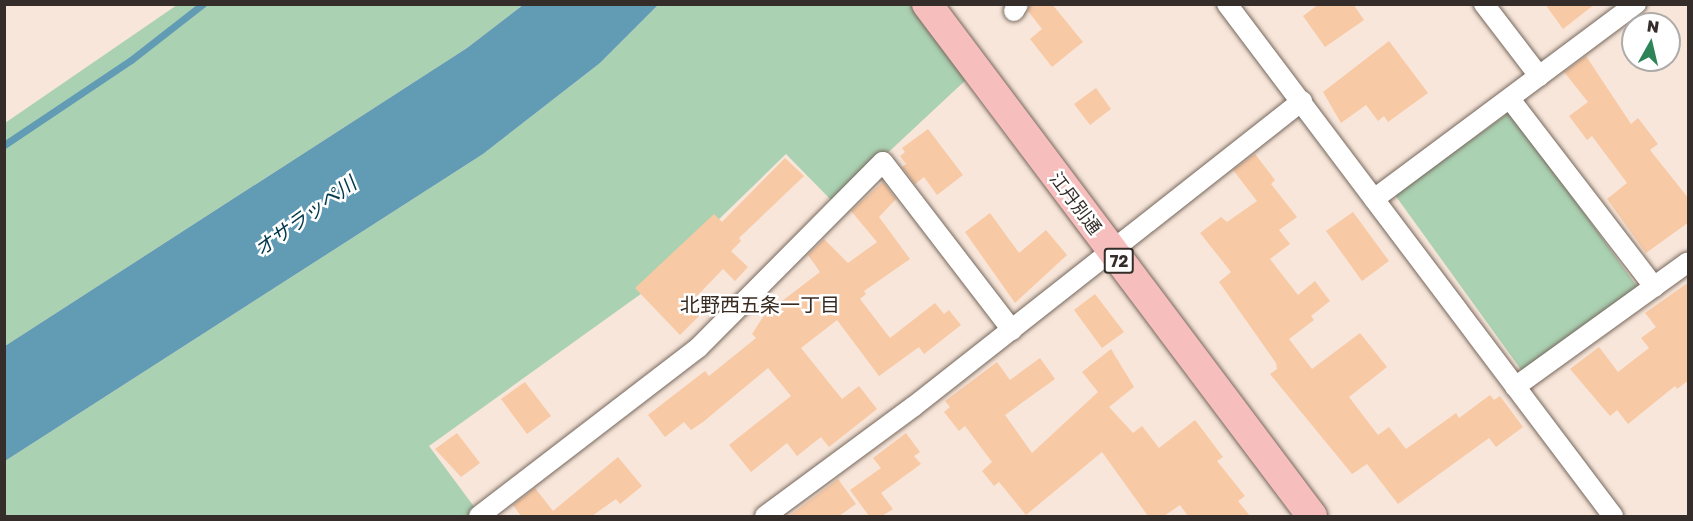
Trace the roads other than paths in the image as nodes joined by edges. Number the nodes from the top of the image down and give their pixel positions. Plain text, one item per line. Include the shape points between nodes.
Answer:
1 (927, 4) edge
2 (1227, 4) edge
3 (1485, 4) edge
4 (1636, 4) edge
5 (1539, 76) junction
6 (1510, 99) junction
7 (1302, 102) junction
8 (1374, 199) junction
9 (1112, 252) junction
10 (1689, 262) edge
11 (1654, 287) junction
12 (1012, 330) junction
13 (1515, 387) junction
14 (778, 513) edge
15 (479, 516) edge
16 (1312, 516) edge
17 (1612, 516) edge

1 - 9 main road, 江丹別通 / 72
2 - 7 street
3 - 5 street
4 - 5 street
5 - 6 street
6 - 8 street
6 - 11 street
7 - 8 street
7 - 9 street
8 - 13 street
9 - 12 street
9 - 16 main road, 江丹別通 / 72
10 - 11 street
11 - 13 street
12 - 14 street
12 - 15 street via 883,162 698,348
13 - 17 street

